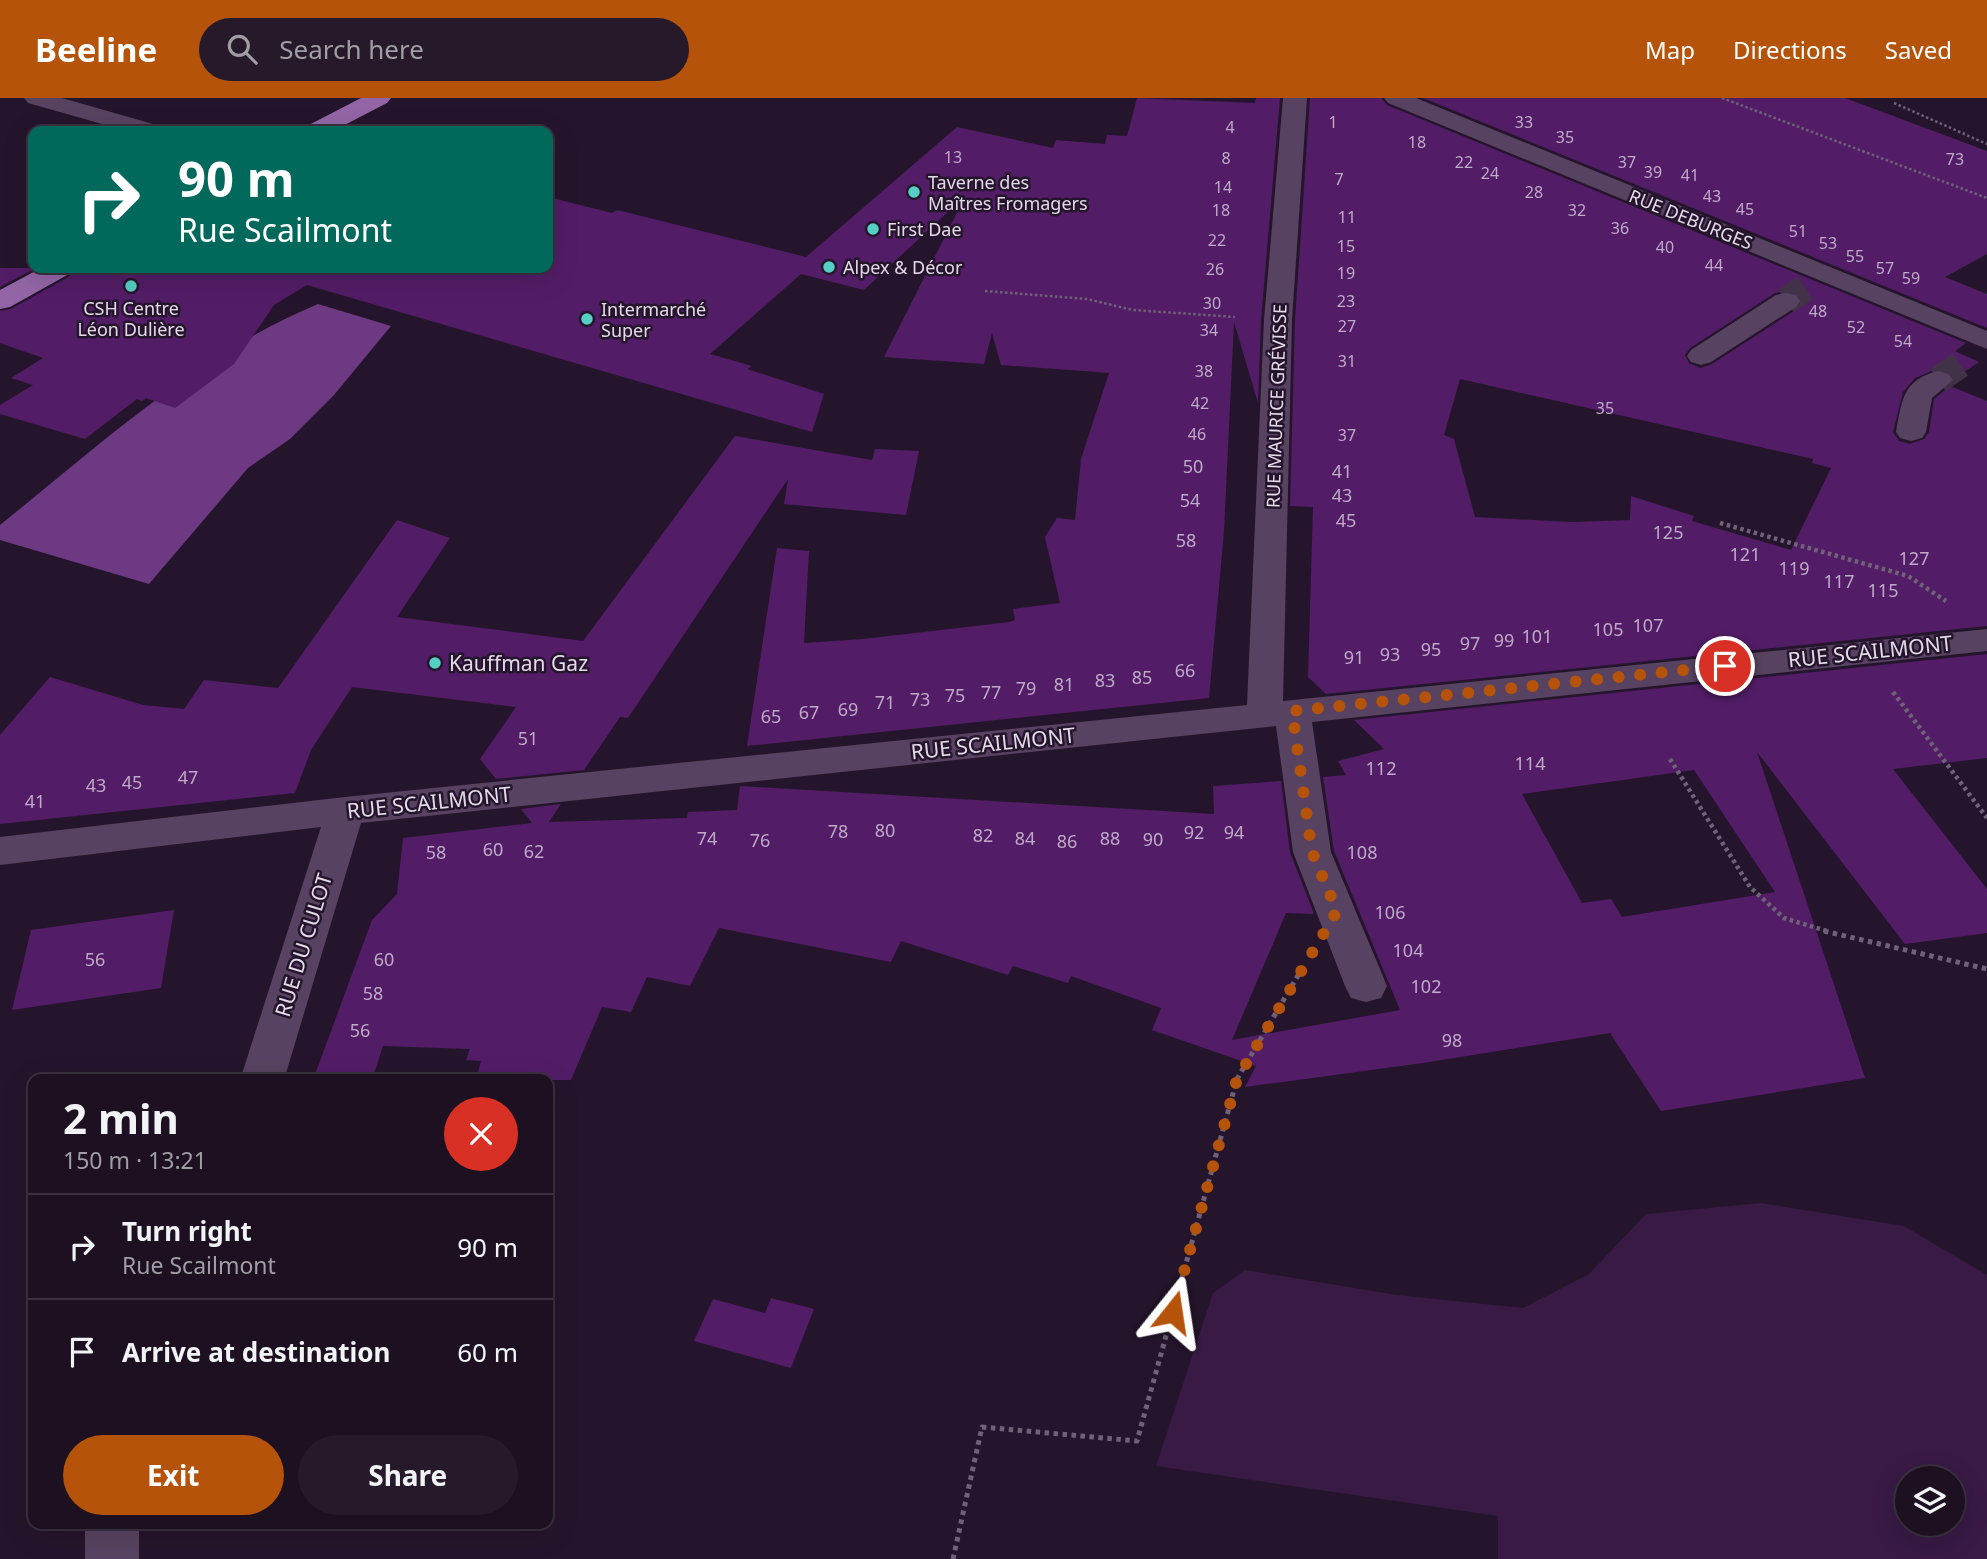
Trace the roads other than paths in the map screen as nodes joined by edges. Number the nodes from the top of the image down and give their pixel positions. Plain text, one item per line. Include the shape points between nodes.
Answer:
1 (36, 98) edge
2 (379, 98) edge
3 (1295, 98) edge
4 (1396, 98) edge
5 (134, 126) edge
6 (325, 126) edge
7 (51, 273) edge
8 (1806, 288) junction
9 (0, 301) edge
10 (1981, 349) edge
11 (1701, 356) dead end
12 (1938, 380) tunnel mouth
13 (1911, 432) dead end
14 (1987, 640) edge
15 (1278, 713) junction
16 (345, 811) junction
17 (0, 851) edge
18 (1366, 986) dead end
19 (264, 1074) edge
20 (112, 1529) edge
21 (112, 1559) edge

1 - 5 street
2 - 6 main road
3 - 15 street, RUE MAURICE GRÉVISSE via 1278,320
4 - 8 street, RUE DEBURGES
7 - 9 main road
8 - 10 street, RUE DEBURGES
8 - 11 street
12 - 13 street via 1918,394
14 - 15 street, RUE SCAILMONT
15 - 16 street, RUE SCAILMONT
15 - 18 street, RUE MAURICE GRÉVISSE via 1312,852
16 - 17 street, RUE SCAILMONT
16 - 19 street, RUE DU CULOT
20 - 21 street

